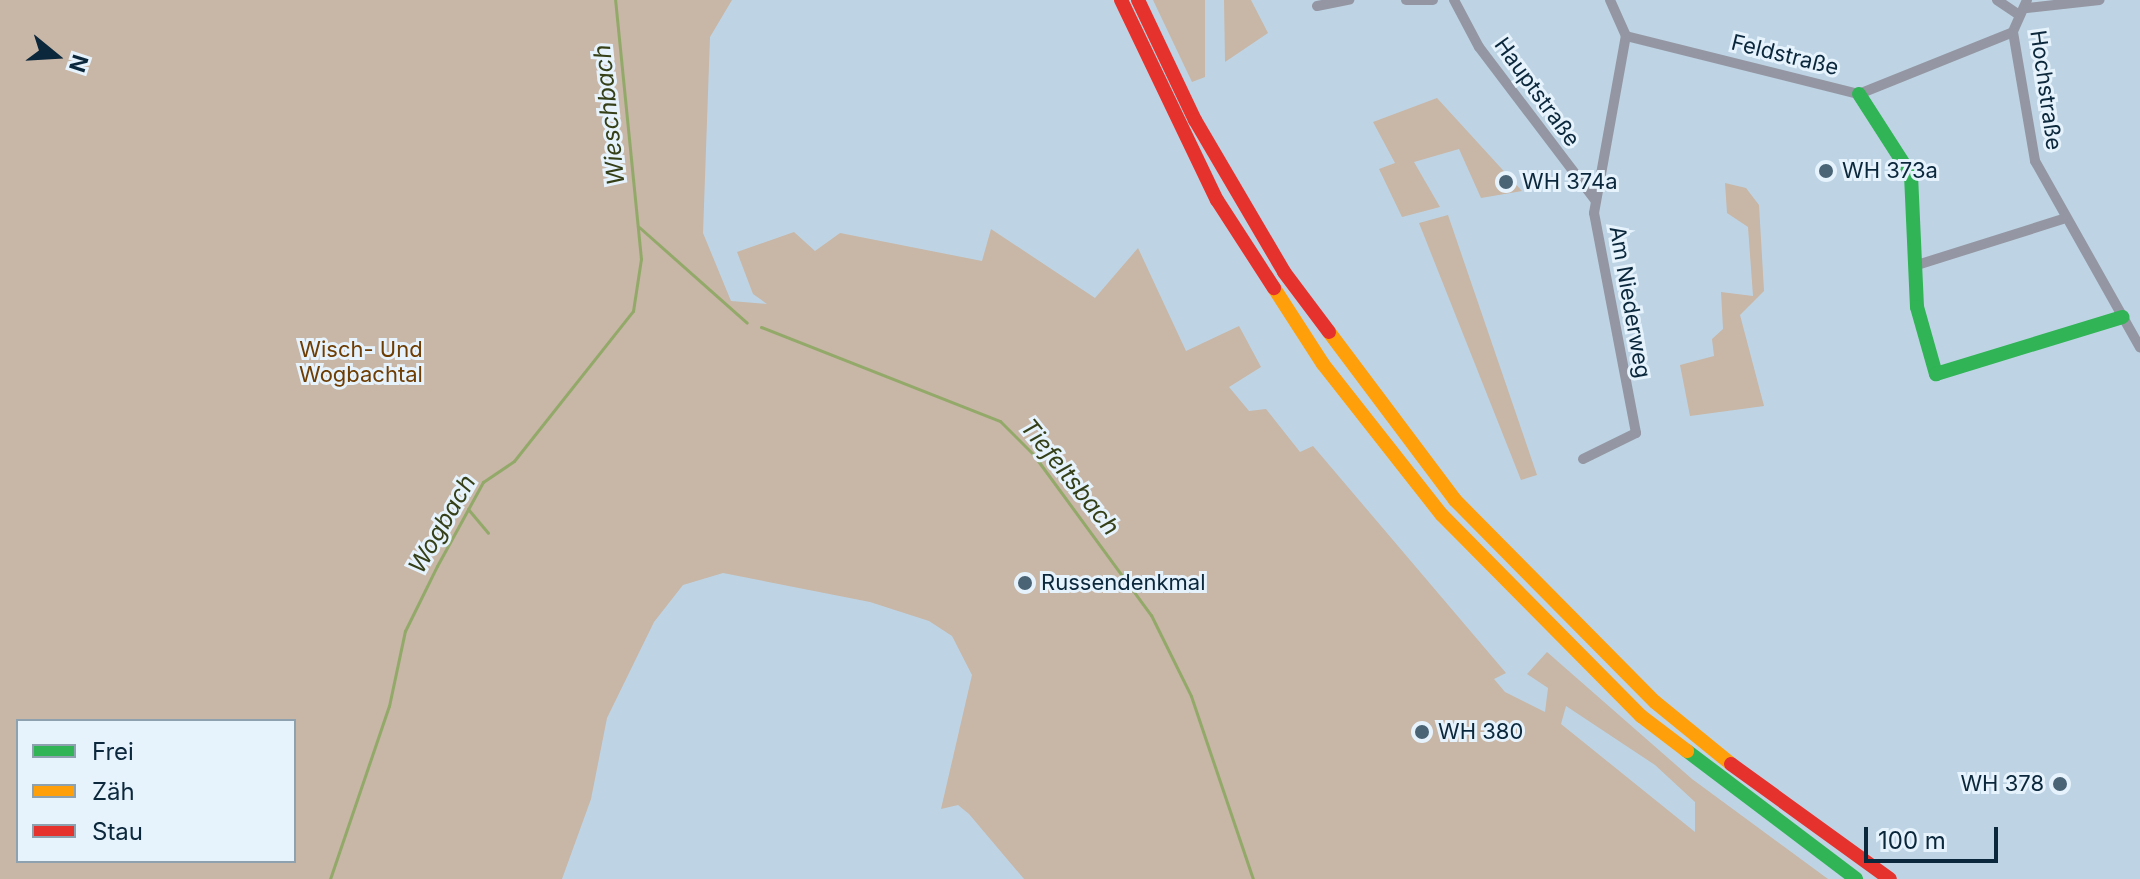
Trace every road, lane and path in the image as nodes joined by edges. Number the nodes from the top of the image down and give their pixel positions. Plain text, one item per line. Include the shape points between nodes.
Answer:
1 (1121, 0) edge
2 (1138, 0) edge
3 (1349, 0) edge
4 (1406, 0) edge
5 (1433, 0) edge
6 (1454, 0) edge
7 (1610, 0) edge
8 (1997, 0) edge
9 (2100, 0) edge
10 (1317, 6) dead end
11 (2024, 8) edge
12 (2013, 32) junction
13 (1626, 36) junction
14 (1859, 94) junction
15 (1596, 201) junction
16 (2063, 219) junction
17 (1914, 266) junction
18 (2122, 317) junction
19 (2140, 347) edge
20 (1583, 459) dead end
21 (1856, 879) edge
22 (1890, 879) edge

1 - 21 main road via 1210,188 1323,364 1442,515 1570,650 1691,758
2 - 22 main road via 1221,168 1339,354 1455,500 1584,637 1767,794
3 - 10 street
4 - 5 street
6 - 15 street, Hauptstraße via 1479,47
7 - 13 street
8 - 11 street
9 - 11 street, Hochstraße
11 - 12 street, Hochstraße
12 - 14 street, Feldstraße
12 - 16 street, Hochstraße via 2035,161
13 - 14 street, Feldstraße
13 - 15 street, Am Niederweg
14 - 17 main road via 1911,175
15 - 20 street, Am Niederweg via 1597,244 1636,433
16 - 17 street
16 - 18 street, Hochstraße
17 - 18 main road via 1936,374
18 - 19 street, Hochstraße

